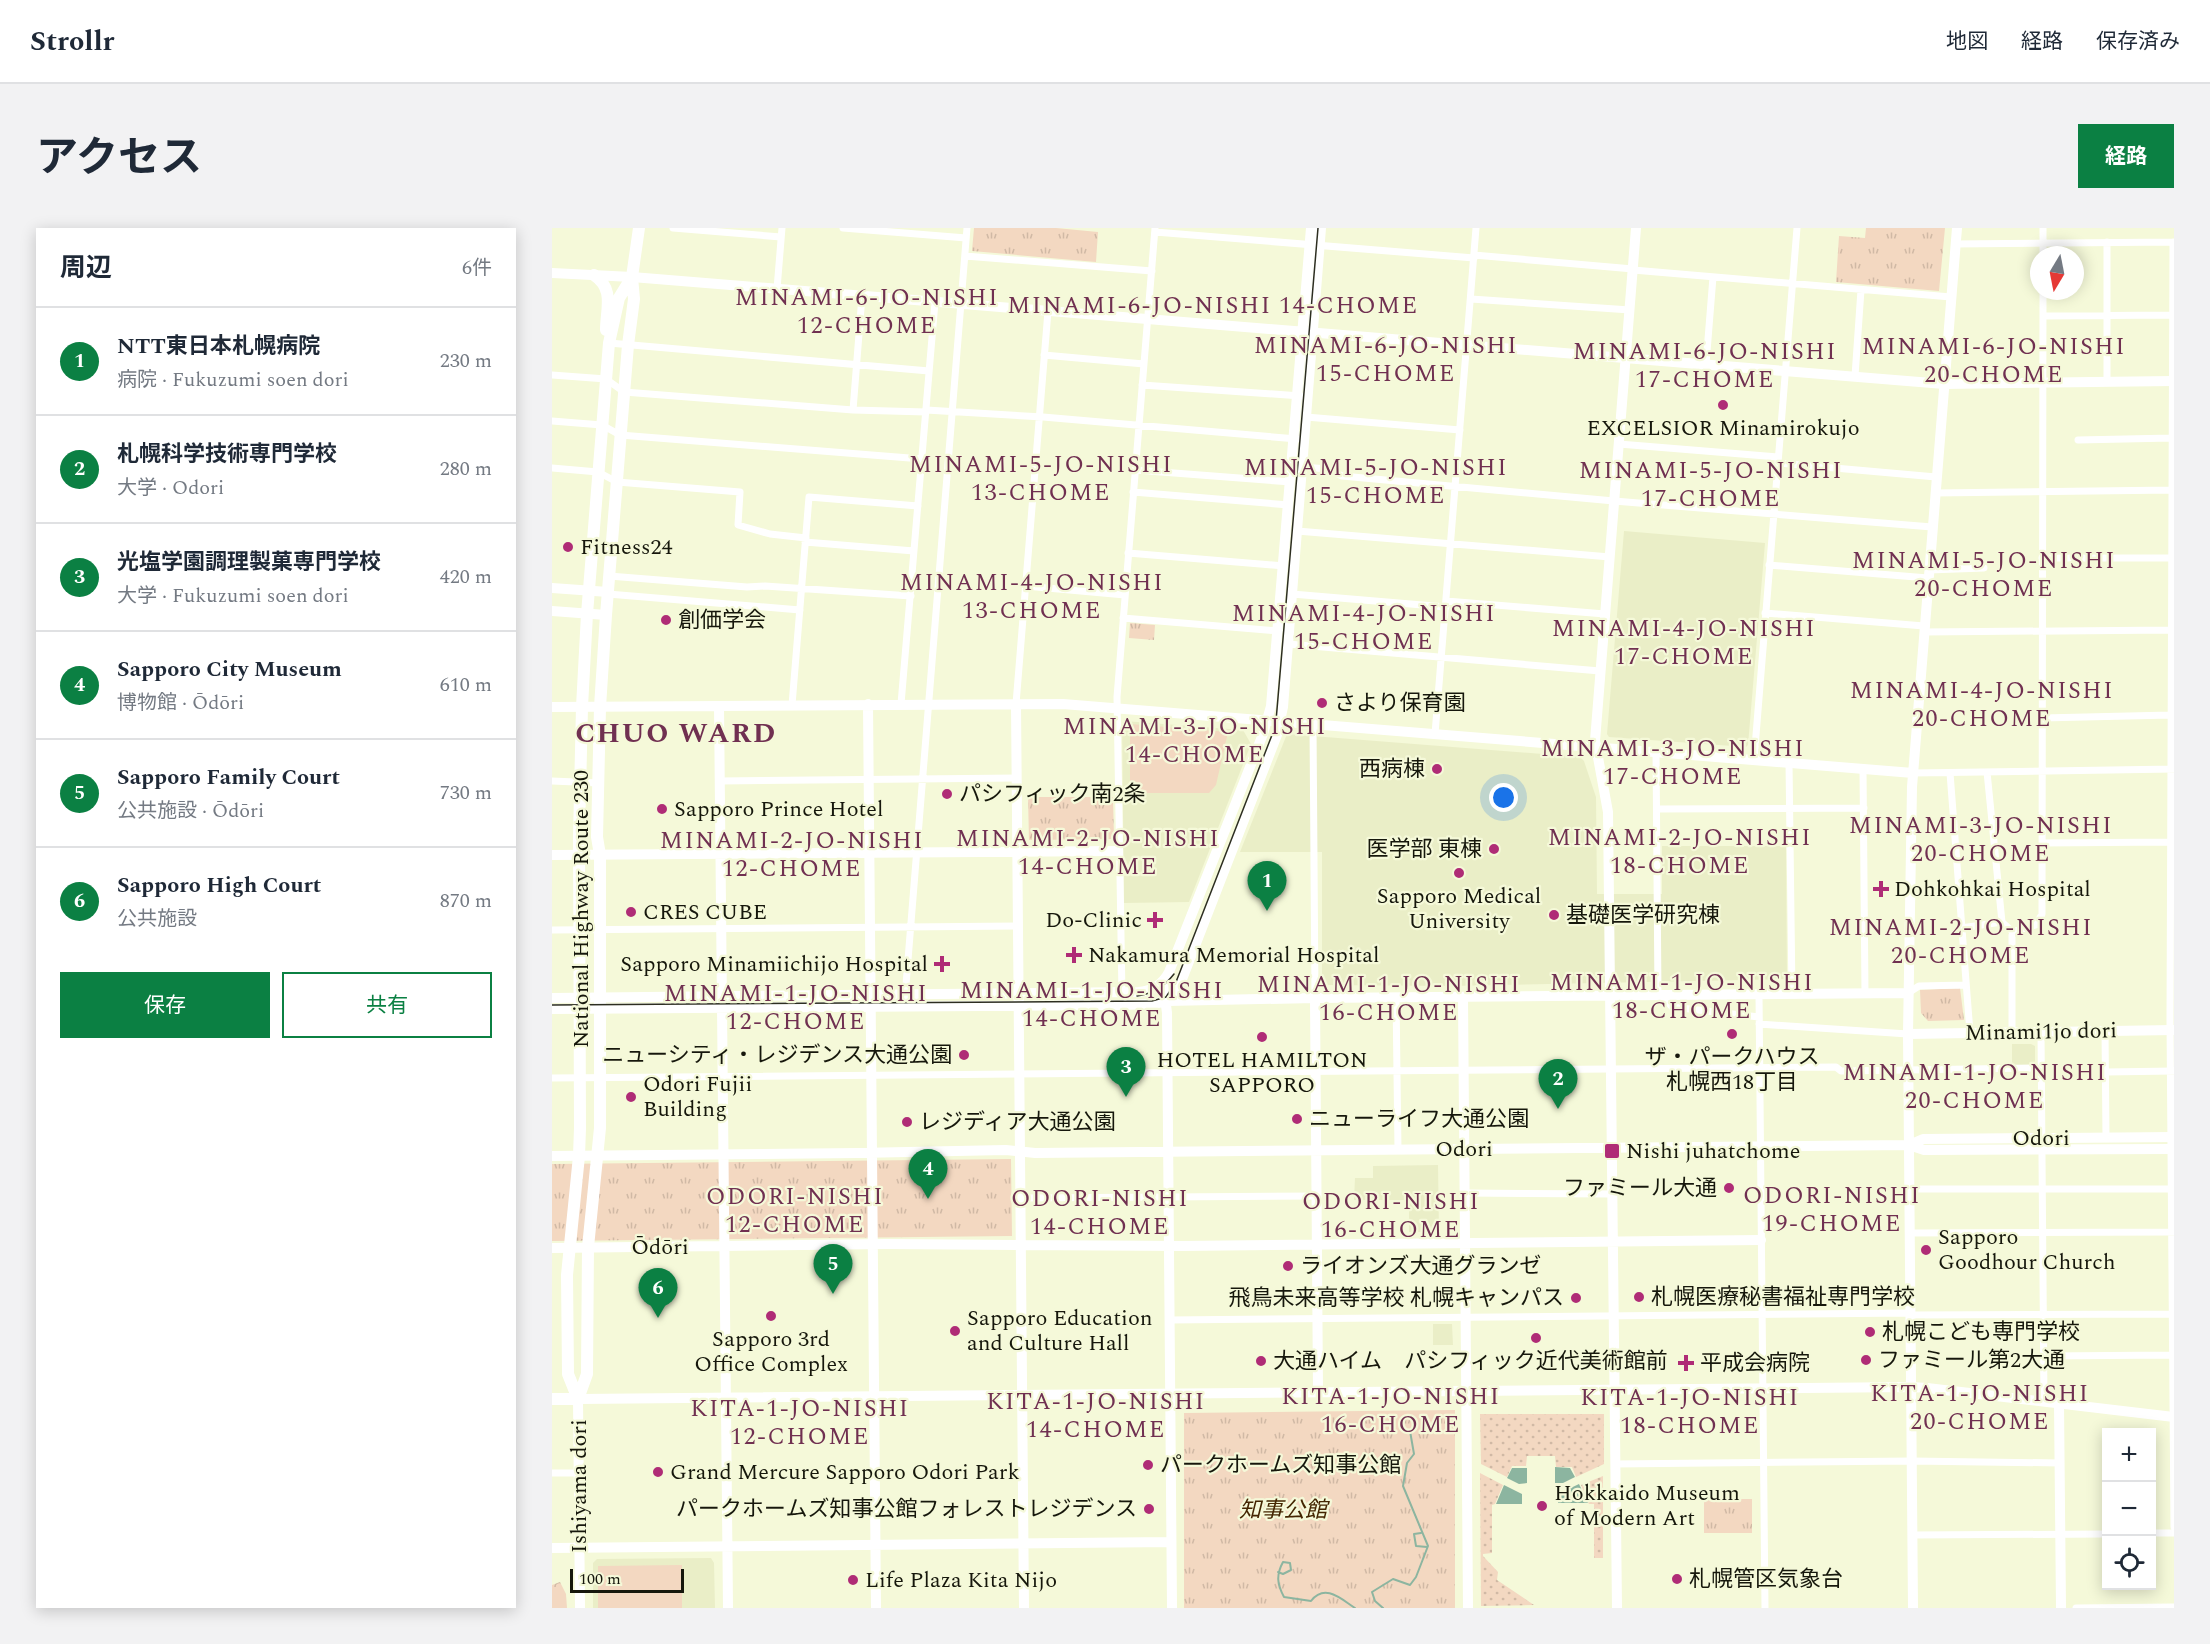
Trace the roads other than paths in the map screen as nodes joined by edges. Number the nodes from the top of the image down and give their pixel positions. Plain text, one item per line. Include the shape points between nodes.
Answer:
1 (639, 228) edge
2 (674, 228) edge
3 (782, 228) edge
4 (843, 228) edge
5 (967, 228) edge
6 (1311, 228) edge
7 (1322, 228) edge
8 (1476, 228) edge
9 (1636, 228) edge
10 (1797, 228) edge
11 (1957, 228) edge
12 (2043, 228) edge
13 (1155, 230) edge
14 (781, 237) junction
15 (966, 238) junction
16 (2107, 242) junction
17 (2173, 242) edge
18 (2043, 243) junction
19 (1955, 244) junction
20 (1315, 246) junction
21 (965, 255) junction
22 (1474, 256) junction
23 (1633, 269) junction
24 (1152, 271) junction
25 (552, 273) edge
26 (594, 275) junction
27 (632, 277) junction
28 (1713, 277) junction
29 (1792, 284) junction
30 (777, 289) junction
31 (1861, 290) junction
32 (862, 296) junction
33 (1951, 297) junction
34 (1471, 299) junction
35 (2043, 300) edge
36 (935, 302) junction
37 (961, 304) junction
38 (1630, 310) junction
39 (1048, 311) junction
40 (2172, 315) junction
41 (2043, 316) junction
42 (2108, 316) junction
43 (1148, 319) junction
44 (1302, 332) junction
45 (1314, 332) junction
46 (609, 343) junction
47 (628, 345) junction
48 (1467, 345) junction
49 (1044, 355) junction
50 (1626, 358) junction
51 (1143, 364) junction
52 (1706, 364) junction
53 (857, 365) junction
54 (1785, 370) junction
55 (929, 371) junction
56 (552, 375) edge
57 (1855, 376) junction
58 (606, 379) junction
59 (2173, 381) edge
60 (2108, 382) junction
61 (2043, 383) junction
62 (1142, 384) junction
63 (1944, 384) junction
64 (624, 392) junction
65 (1302, 396) junction
66 (853, 410) junction
67 (926, 411) junction
68 (952, 411) junction
69 (1039, 417) junction
70 (1306, 417) junction
71 (552, 421) edge
72 (602, 424) junction
73 (1138, 426) junction
74 (1460, 430) junction
75 (620, 435) junction
76 (2172, 438) junction
77 (1299, 440) junction
78 (2078, 440) dead end
79 (1619, 444) junction
80 (922, 459) junction
81 (1778, 460) junction
82 (1302, 467) junction
83 (552, 468) edge
84 (1135, 470) junction
85 (598, 472) junction
86 (1936, 477) junction
87 (617, 482) junction
88 (1295, 482) junction
89 (1455, 488) junction
90 (2173, 490) edge
91 (2042, 491) junction
92 (1133, 492) junction
93 (1935, 493) junction
94 (1614, 501) junction
95 (1293, 505) junction
96 (918, 506) junction
97 (1773, 514) junction
98 (1932, 527) junction
99 (1297, 531) junction
100 (805, 540) junction
101 (1451, 545) junction
102 (2173, 546) edge
103 (914, 551) junction
104 (1128, 554) junction
105 (1610, 557) junction
106 (2042, 558) junction
107 (2172, 558) junction
108 (1769, 565) junction
109 (1288, 566) junction
110 (1984, 568) dead end
111 (1928, 574) junction
112 (609, 576) junction
113 (1025, 586) junction
114 (552, 588) edge
115 (801, 588) junction
116 (589, 590) junction
117 (608, 593) junction
118 (1292, 594) junction
119 (1125, 595) junction
120 (910, 596) junction
121 (1446, 604) junction
122 (800, 610) junction
123 (552, 611) edge
124 (1765, 613) junction
125 (587, 614) junction
126 (1605, 614) junction
127 (606, 615) junction
128 (1123, 618) junction
129 (1924, 629) junction
130 (2173, 630) edge
131 (1283, 631) junction
132 (2042, 631) junction
133 (1288, 644) junction
134 (1442, 657) junction
135 (1600, 671) junction
136 (2173, 703) edge
137 (868, 704) junction
138 (901, 704) junction
139 (928, 704) junction
140 (1016, 704) junction
141 (792, 705) junction
142 (719, 706) junction
143 (552, 707) edge
144 (582, 707) junction
145 (600, 707) junction
146 (1117, 708) junction
147 (2171, 716) junction
148 (2042, 718) junction
149 (1267, 720) junction
150 (1280, 721) junction
151 (1313, 724) junction
152 (1435, 734) junction
153 (1595, 747) junction
154 (1656, 752) junction
155 (1754, 760) junction
156 (1789, 763) junction
157 (1863, 769) junction
158 (2173, 770) edge
159 (2042, 771) junction
160 (1987, 772) junction
161 (1912, 773) junction
162 (1950, 773) junction
163 (922, 778) junction
164 (1017, 778) junction
165 (869, 779) junction
166 (552, 781) edge
167 (581, 781) junction
168 (720, 781) junction
169 (598, 783) junction
170 (1864, 807) junction
171 (1790, 808) junction
172 (1657, 809) junction
173 (2173, 827) edge
174 (2171, 842) junction
175 (2042, 843) junction
176 (1118, 851) junction
177 (1017, 852) junction
178 (869, 853) junction
179 (916, 853) junction
180 (552, 855) edge
181 (580, 855) junction
182 (600, 855) junction
183 (722, 855) junction
184 (2172, 892) edge
185 (2002, 922) junction
186 (1018, 926) junction
187 (870, 927) junction
188 (910, 927) junction
189 (722, 928) junction
190 (1961, 928) junction
191 (552, 930) edge
192 (580, 930) junction
193 (599, 930) junction
194 (2013, 932) junction
195 (1163, 982) junction
196 (1966, 984) junction
197 (1151, 990) junction
198 (1018, 993) junction
199 (1122, 993) junction
200 (1908, 993) junction
201 (905, 994) junction
202 (1759, 994) junction
203 (1792, 994) junction
204 (1865, 994) junction
205 (1660, 995) junction
206 (1611, 996) junction
207 (1396, 997) junction
208 (1463, 997) junction
209 (552, 998) edge
210 (1315, 998) junction
211 (870, 1001) junction
212 (1167, 1001) junction
213 (723, 1002) junction
214 (580, 1003) junction
215 (599, 1003) junction
216 (1122, 1005) junction
217 (904, 1006) junction
218 (1018, 1006) junction
219 (552, 1009) edge
220 (1759, 1020) junction
221 (2172, 1030) edge
222 (2105, 1031) junction
223 (2041, 1032) junction
224 (1970, 1033) junction
225 (2012, 1033) junction
226 (1908, 1034) junction
227 (1760, 1068) junction
228 (2042, 1068) junction
229 (1612, 1070) junction
230 (1908, 1070) junction
231 (1396, 1071) junction
232 (1464, 1071) junction
233 (2172, 1071) edge
234 (1316, 1072) junction
235 (2106, 1072) junction
236 (1167, 1073) junction
237 (1019, 1074) junction
238 (871, 1076) junction
239 (723, 1077) junction
240 (552, 1078) edge
241 (580, 1078) junction
242 (599, 1078) junction
243 (2106, 1138) junction
244 (2172, 1143) edge
245 (2042, 1144) junction
246 (1909, 1145) junction
247 (1760, 1146) junction
248 (1612, 1148) junction
249 (1398, 1149) junction
250 (1464, 1149) junction
251 (1316, 1150) junction
252 (1020, 1152) junction
253 (1168, 1152) junction
254 (872, 1153) junction
255 (724, 1155) junction
256 (552, 1156) edge
257 (579, 1156) junction
258 (598, 1156) junction
259 (1909, 1189) junction
260 (2171, 1189) junction
261 (2043, 1190) junction
262 (1465, 1193) junction
263 (1613, 1194) junction
264 (1317, 1196) junction
265 (1168, 1197) junction
266 (1020, 1198) junction
267 (2173, 1232) edge
268 (1910, 1233) junction
269 (2043, 1233) junction
270 (1761, 1240) junction
271 (1613, 1242) junction
272 (1465, 1243) junction
273 (1317, 1244) junction
274 (873, 1245) junction
275 (725, 1246) junction
276 (1021, 1246) junction
277 (1169, 1246) junction
278 (588, 1247) junction
279 (552, 1248) edge
280 (569, 1248) junction
281 (1762, 1314) junction
282 (1910, 1314) junction
283 (2044, 1314) junction
284 (2173, 1314) edge
285 (1614, 1316) junction
286 (1466, 1317) junction
287 (1318, 1318) junction
288 (1170, 1320) junction
289 (2173, 1355) edge
290 (2044, 1356) junction
291 (1911, 1387) junction
292 (1763, 1389) junction
293 (1466, 1390) junction
294 (1615, 1390) junction
295 (1318, 1391) junction
296 (1170, 1394) junction
297 (1022, 1395) junction
298 (874, 1396) junction
299 (726, 1398) junction
300 (552, 1399) edge
301 (578, 1399) junction
302 (2044, 1402) junction
303 (2059, 1404) junction
304 (2174, 1417) edge
305 (1912, 1461) junction
306 (1763, 1463) junction
307 (2060, 1463) junction
308 (1615, 1464) junction
309 (552, 1473) edge
310 (578, 1473) junction
311 (2174, 1527) edge
312 (2156, 1533) edge
313 (2174, 1533) edge
314 (2060, 1534) junction
315 (2102, 1534) edge
316 (1912, 1535) junction
317 (1171, 1542) junction
318 (1024, 1544) junction
319 (875, 1545) junction
320 (727, 1546) junction
321 (579, 1547) junction
322 (552, 1548) edge
323 (2174, 1607) edge
324 (579, 1608) edge
325 (728, 1608) edge
326 (876, 1608) edge
327 (1024, 1608) edge
328 (1172, 1608) edge
329 (1468, 1608) edge
330 (1617, 1608) edge
331 (1764, 1608) edge
332 (1913, 1608) edge
333 (2061, 1608) edge
334 (2076, 1608) edge

1 - 27 highway, National Highway Route 230
2 - 14 street
3 - 14 street
4 - 15 street
5 - 15 street
6 - 20 street
7 - 20 street
8 - 22 street
9 - 23 street
10 - 29 street
11 - 19 street
12 - 18 street
13 - 20 street
13 - 24 street
14 - 30 street
15 - 21 street
16 - 17 street
16 - 18 street
16 - 42 street
17 - 40 street
18 - 19 street
19 - 33 street
20 - 22 street
20 - 44 street
20 - 45 street
21 - 24 street
21 - 37 street
22 - 23 street
22 - 34 street
23 - 28 street
23 - 38 street
24 - 43 street
25 - 26 street
26 - 27 street
26 - 46 highway via 607,288
27 - 30 street
27 - 46 highway, National Highway Route 230 via 619,298
27 - 47 highway, National Highway Route 230 via 634,300
28 - 29 street
28 - 52 street
29 - 31 street
29 - 54 street
30 - 32 street
31 - 33 street
31 - 57 street
32 - 36 street
32 - 53 street
33 - 63 street
34 - 38 street
34 - 48 street
35 - 41 street
36 - 37 street
36 - 55 street
37 - 39 street
37 - 68 street
38 - 50 street
39 - 43 street
39 - 49 street
40 - 42 street
40 - 59 street
41 - 42 street
41 - 61 street
42 - 60 street
43 - 44 street
43 - 51 street
44 - 45 street
44 - 65 street
45 - 48 street
45 - 65 street
46 - 47 street
46 - 58 highway, National Highway Route 230
47 - 53 street
47 - 64 highway, National Highway Route 230
48 - 50 street
48 - 74 street
49 - 51 street
49 - 69 street
50 - 52 street
50 - 79 street
51 - 62 street
52 - 54 street
53 - 55 street
53 - 66 street
54 - 57 street
54 - 81 street
55 - 67 street
56 - 58 street
57 - 63 street
58 - 64 street
58 - 72 highway, National Highway Route 230
59 - 60 street
59 - 76 street
60 - 61 street
61 - 63 street
61 - 91 street
62 - 65 street
62 - 73 street
63 - 86 street
64 - 66 street
64 - 75 highway, National Highway Route 230
65 - 70 street
65 - 77 street
66 - 67 street
67 - 68 street
67 - 80 street
68 - 69 street
68 - 139 street
69 - 73 street
69 - 113 street
70 - 74 street
70 - 77 street
71 - 72 street
72 - 75 street
72 - 85 highway, National Highway Route 230
73 - 77 street
73 - 84 street
74 - 89 street
75 - 80 street
75 - 87 highway, National Highway Route 230
76 - 78 street
76 - 90 street
77 - 82 street
77 - 88 street
79 - 81 street
79 - 94 street
80 - 96 street
81 - 86 street
81 - 97 street
82 - 88 street
82 - 89 street via 1328,469 1342,476
83 - 85 street
84 - 88 street
84 - 92 street
85 - 87 street
85 - 116 highway, National Highway Route 230
86 - 93 street
87 - 100 street via 740,492 738,525
87 - 112 highway, National Highway Route 230
88 - 95 street
89 - 94 street
89 - 101 street
90 - 91 street
90 - 102 street
91 - 93 street
91 - 106 street
92 - 95 street
92 - 104 street
93 - 98 street
94 - 97 street
94 - 105 street
95 - 99 street
95 - 109 street
96 - 100 street via 809,497
96 - 103 street
97 - 98 street
97 - 108 street
98 - 111 street
99 - 101 street
99 - 109 street
100 - 103 street
100 - 115 street
101 - 105 street
101 - 121 street
102 - 107 street
103 - 120 street
104 - 109 street
104 - 119 street
105 - 126 street
106 - 107 street
106 - 132 street
107 - 130 street
108 - 111 street
108 - 124 street
109 - 118 street
109 - 131 street
110 - 111 street
111 - 129 street
112 - 115 street
112 - 117 highway, National Highway Route 230
113 - 119 street
113 - 140 street
114 - 116 street
115 - 120 street
115 - 122 street
116 - 117 street
116 - 125 highway, National Highway Route 230
117 - 122 street
117 - 127 highway, National Highway Route 230
118 - 121 street
118 - 131 street
119 - 128 street
120 - 138 street
121 - 126 street
121 - 134 street
122 - 141 street
123 - 125 street
124 - 129 street
124 - 155 street
125 - 127 street
125 - 144 highway, National Highway Route 230
126 - 135 street
127 - 145 highway, National Highway Route 230
128 - 131 street
128 - 146 street
129 - 132 street
129 - 161 street
130 - 132 street
130 - 136 street
131 - 133 street
131 - 149 street
132 - 148 street
133 - 134 street
133 - 150 street
134 - 135 street
134 - 152 street
135 - 153 street
136 - 147 street
137 - 138 street
137 - 141 street
137 - 165 street
138 - 139 street
139 - 140 street
139 - 163 street
140 - 146 street
140 - 164 street
141 - 142 street
142 - 145 street
142 - 168 street
143 - 144 street
144 - 145 street
144 - 167 highway, National Highway Route 230
145 - 169 highway, National Highway Route 230
146 - 149 street
146 - 176 street
147 - 148 street
147 - 158 street
148 - 159 street
149 - 150 street
149 - 195 street
150 - 151 street
150 - 212 street via 1181,982
151 - 152 street
151 - 210 street
152 - 153 street
153 - 154 street
153 - 206 street via 1608,812
154 - 155 street
154 - 172 street
155 - 156 street
156 - 157 street
156 - 171 street
157 - 161 street
157 - 170 street
158 - 159 street
158 - 173 street
159 - 160 street
159 - 175 street
160 - 162 street
160 - 185 street
161 - 162 street
161 - 200 street
162 - 190 street
163 - 164 street
163 - 165 street
163 - 179 street
164 - 177 street
165 - 168 street
165 - 178 street
166 - 167 street
167 - 169 street
167 - 181 highway, National Highway Route 230
168 - 183 street
169 - 182 highway, National Highway Route 230
170 - 171 street
170 - 204 street
171 - 172 street
171 - 203 street
172 - 205 street
173 - 174 street
174 - 175 street
174 - 184 street
175 - 194 street via 2041,919 2033,927
176 - 177 street
176 - 199 street
177 - 179 street
177 - 186 street
178 - 179 street
178 - 183 street
178 - 187 street
179 - 188 street
180 - 181 street
181 - 182 street
181 - 192 highway, National Highway Route 230
182 - 183 street
182 - 193 highway, National Highway Route 230
183 - 189 street
184 - 221 street
185 - 190 street
185 - 194 street
186 - 188 street
186 - 198 street
187 - 188 street
187 - 189 street
187 - 211 street
188 - 201 street
189 - 193 street
189 - 213 street
190 - 196 street
191 - 192 street
192 - 193 street
192 - 214 highway, National Highway Route 230
193 - 215 highway, National Highway Route 230
194 - 225 street
195 - 197 street
195 - 212 street
196 - 200 street via 1919,986
196 - 224 street
197 - 199 street
197 - 212 street
198 - 199 street
198 - 201 street
198 - 218 street
199 - 216 street
200 - 204 street
200 - 226 street
201 - 211 street
201 - 217 street
202 - 203 street
202 - 205 street
202 - 220 street
203 - 204 street
205 - 206 street
205 - 220 street via 1672,1007
206 - 208 street
206 - 229 street
207 - 208 street
207 - 210 street
207 - 231 street
208 - 232 street
209 - 214 street
210 - 212 street
210 - 234 street
211 - 213 street
211 - 217 street
211 - 238 street
212 - 216 street
212 - 236 street
213 - 215 street
213 - 239 street
214 - 215 street
214 - 219 street
214 - 241 highway, National Highway Route 230
215 - 242 highway, National Highway Route 230
216 - 218 street
217 - 218 street
218 - 237 street
220 - 226 street
220 - 227 street
221 - 222 street, Minami1jo dori
221 - 233 street
222 - 223 street, Minami1jo dori
222 - 235 street
223 - 225 street, Minami1jo dori
223 - 228 street
224 - 225 street, Minami1jo dori
224 - 226 street, Minami1jo dori
226 - 230 street
227 - 229 street
227 - 230 street
227 - 247 street
228 - 230 street
228 - 245 street
229 - 232 street
229 - 248 street
230 - 246 street
231 - 232 street
231 - 234 street
231 - 249 street
232 - 250 street
233 - 235 street
233 - 244 street
234 - 236 street
234 - 251 street
235 - 243 street
236 - 237 street
236 - 253 street
237 - 238 street
237 - 252 street
238 - 239 street
238 - 254 street
239 - 242 street
239 - 255 street
240 - 241 street
241 - 242 street
241 - 257 highway, National Highway Route 230
242 - 258 highway, National Highway Route 230
243 - 244 street, Odori
243 - 245 street, Odori
244 - 245 street, Odori
244 - 260 street
245 - 246 street, Odori via 1923,1139
245 - 261 street
246 - 247 street, Odori
246 - 259 street
247 - 248 street, Odori
247 - 270 street
248 - 250 street, Odori
248 - 263 street
249 - 250 street, Odori
249 - 251 street, Odori
250 - 262 street
251 - 253 street, Odori
251 - 264 street
252 - 253 street, Odori
252 - 254 street
252 - 266 street
253 - 265 street
254 - 255 street
254 - 274 street
255 - 258 street
255 - 275 street
256 - 257 street
257 - 258 street
257 - 280 highway, National Highway Route 230
258 - 278 highway, National Highway Route 230
259 - 261 street
259 - 268 street
260 - 261 street
260 - 267 street
261 - 269 street
262 - 263 street
262 - 272 street
263 - 271 street
264 - 265 street
264 - 273 street
265 - 266 street
265 - 277 street
266 - 276 street
267 - 269 street
267 - 284 street
268 - 269 street
268 - 282 street
269 - 283 street
270 - 271 street, Ōdōri
270 - 281 street
271 - 272 street, Ōdōri
271 - 285 street
272 - 273 street, Ōdōri
272 - 286 street
273 - 277 street, Ōdōri
273 - 287 street
274 - 275 street, Ōdōri
274 - 276 street, Ōdōri
274 - 298 street
275 - 278 street, Ōdōri
275 - 299 street
276 - 277 street, Ōdōri
276 - 297 street
277 - 288 street
278 - 280 street, Ōdōri
278 - 301 highway, National Highway Route 230 via 587,1374
279 - 280 street, Ōdōri
280 - 301 highway, National Highway Route 230 via 568,1374
281 - 282 street
281 - 285 street
281 - 292 street
282 - 283 street
282 - 291 street
283 - 284 street
283 - 290 street
284 - 289 street
285 - 286 street
285 - 294 street
286 - 287 street
286 - 293 street
287 - 288 street
287 - 295 street
288 - 296 street
289 - 290 street
289 - 304 street
290 - 302 street
291 - 292 street
291 - 302 street
291 - 305 street
292 - 294 street
292 - 306 street
293 - 294 street
293 - 295 street
293 - 329 street
294 - 308 street
295 - 296 street
296 - 297 street
296 - 317 street
297 - 298 street
297 - 318 street
298 - 299 street
298 - 319 street
299 - 301 street
299 - 320 street
300 - 301 highway
301 - 310 street, Ishiyama dori
302 - 303 street
303 - 304 street
303 - 307 street
304 - 311 street
305 - 306 street
305 - 307 street
305 - 316 street
306 - 308 street
306 - 331 street
307 - 314 street
308 - 330 street
309 - 310 street
310 - 321 street, Ishiyama dori
312 - 313 street
314 - 315 street
314 - 316 street
314 - 333 street
316 - 332 street
317 - 318 street
317 - 328 street
318 - 319 street
318 - 327 street
319 - 320 street
319 - 326 street
320 - 321 street
320 - 325 street
321 - 322 street
321 - 324 street, Ishiyama dori
323 - 334 street

